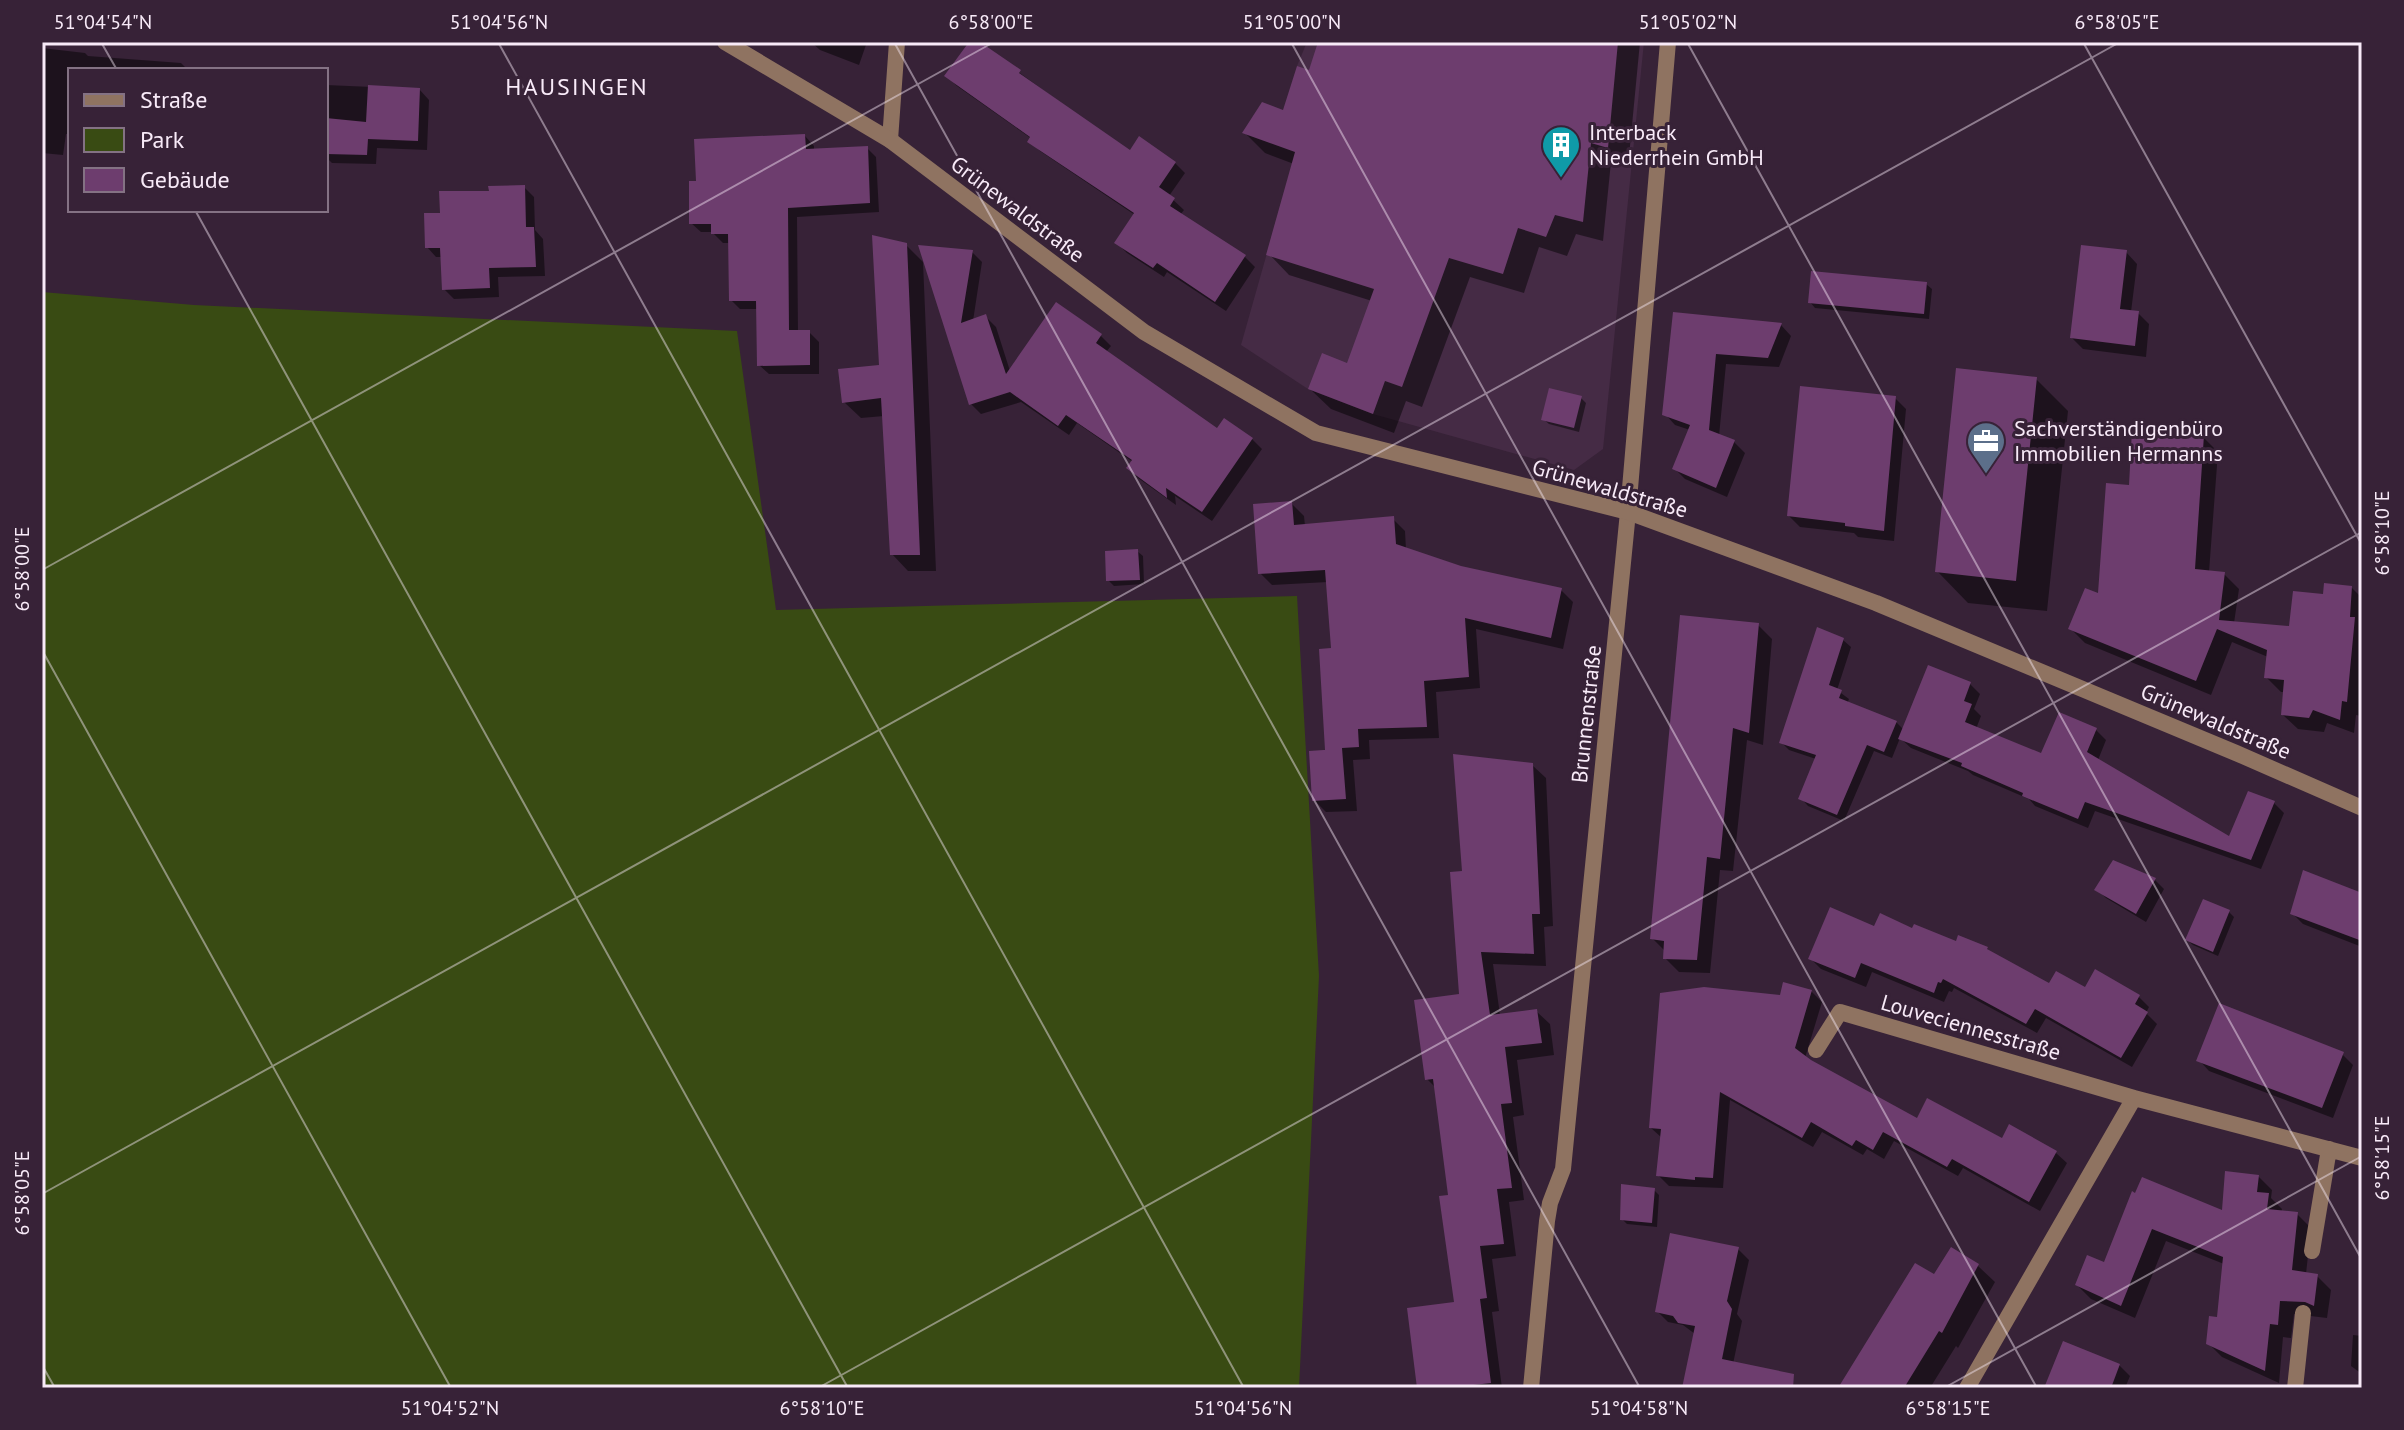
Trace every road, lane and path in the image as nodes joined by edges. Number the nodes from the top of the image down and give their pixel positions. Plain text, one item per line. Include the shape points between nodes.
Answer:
1 (725, 42) edge
2 (897, 42) edge
3 (1668, 42) edge
4 (890, 140) junction
5 (1628, 512) junction
6 (2362, 808) edge
7 (1816, 1050) dead end
8 (2134, 1098) junction
9 (2329, 1149) junction
10 (2362, 1158) edge
11 (2312, 1251) dead end
12 (2303, 1313) dead end
13 (1531, 1388) edge
14 (1967, 1388) edge
15 (2295, 1388) edge

1 - 4 street, Grünewaldstraße
2 - 4 street
3 - 5 street, Brunnenstraße
4 - 5 street, Grünewaldstraße via 1144,332 1316,433
5 - 6 street, Grünewaldstraße via 1876,603
5 - 13 street, Brunnenstraße via 1563,1169 1547,1221
7 - 8 street, Louveciennesstraße via 1840,1012
8 - 9 street, Louveciennesstraße
8 - 14 street
9 - 10 street, Louveciennesstraße
9 - 11 street
12 - 15 street

